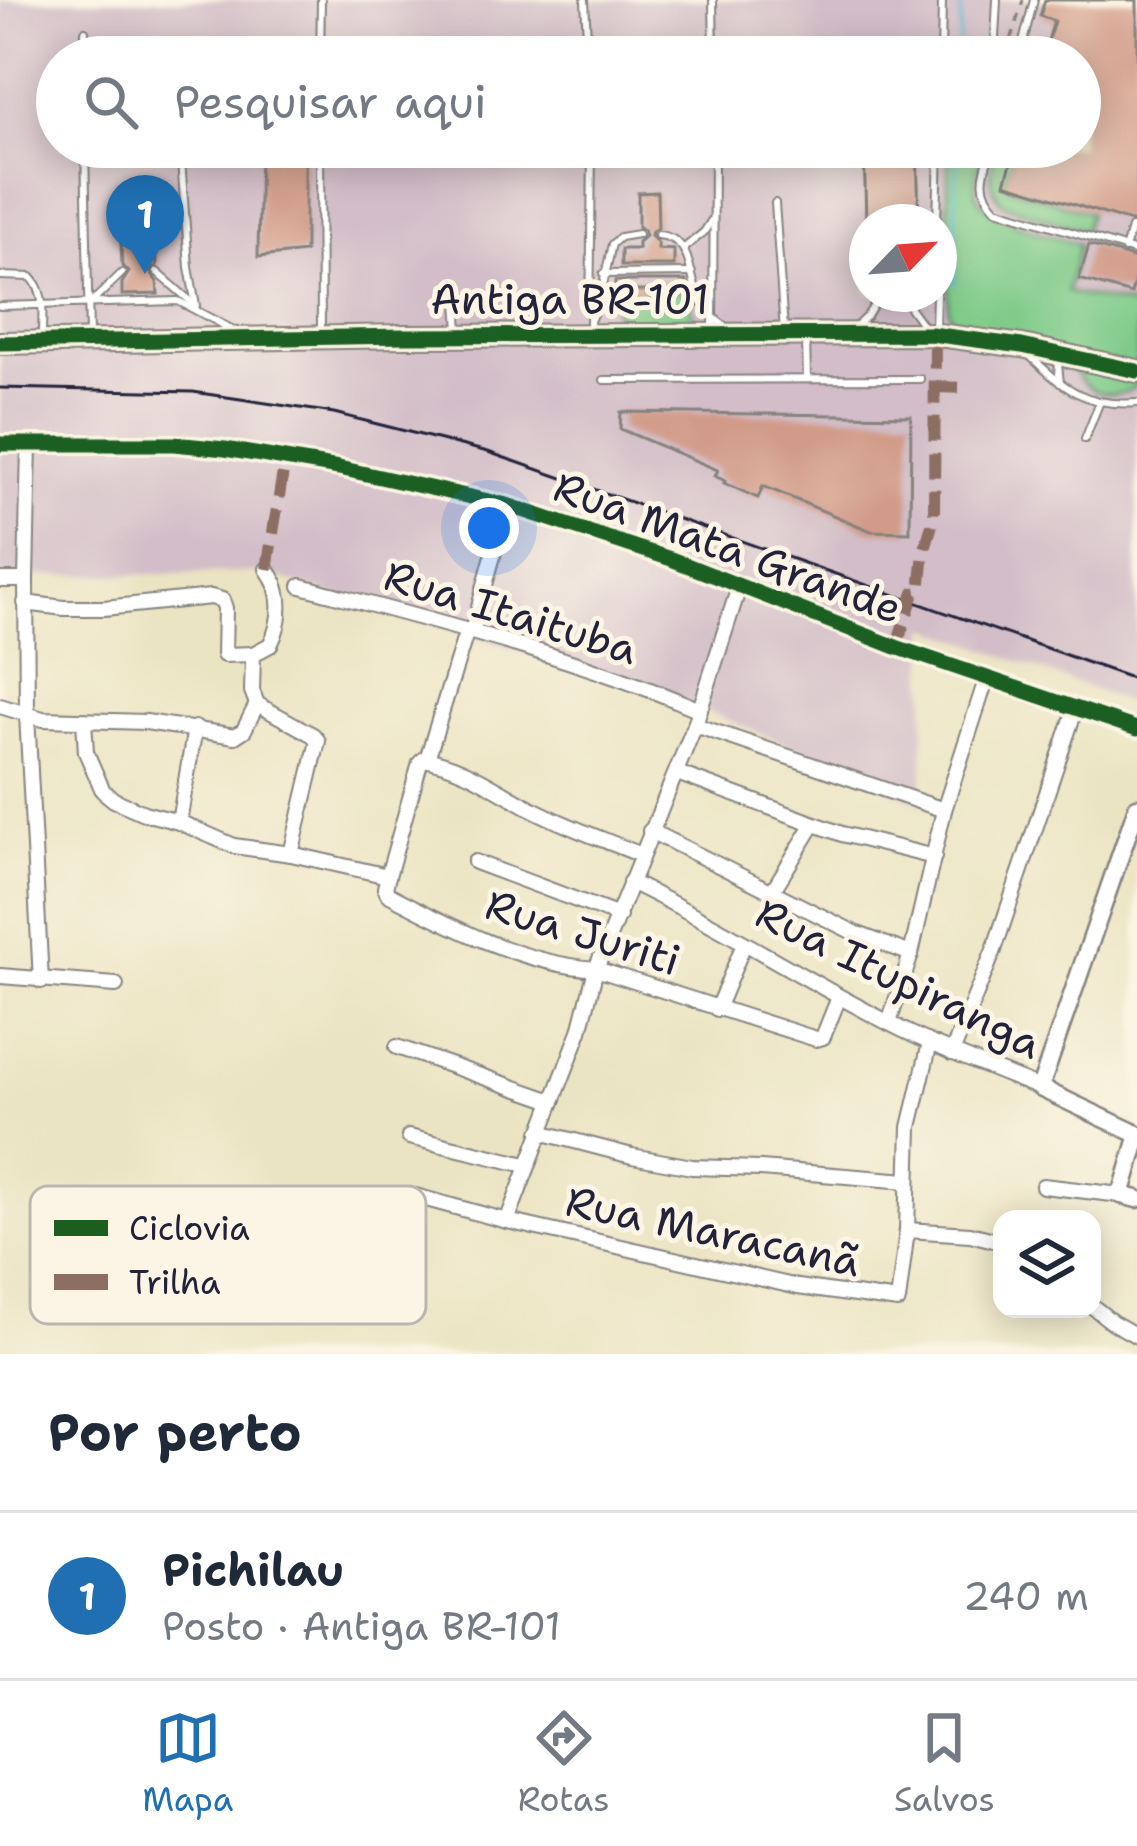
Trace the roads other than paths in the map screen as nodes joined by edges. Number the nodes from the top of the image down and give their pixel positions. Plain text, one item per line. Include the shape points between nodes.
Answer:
1 (321, 0) edge
2 (585, 0) edge
3 (713, 0) edge
4 (942, 0) edge
5 (997, 0) edge
6 (1034, 0) edge
7 (85, 31) dead end
8 (85, 36) edge
9 (320, 36) edge
10 (587, 36) edge
11 (714, 36) edge
12 (941, 36) edge
13 (995, 36) edge
14 (1025, 36) edge
15 (86, 168) edge
16 (181, 168) edge
17 (320, 168) edge
18 (592, 168) edge
19 (714, 168) edge
20 (938, 168) edge
21 (986, 168) edge
22 (775, 203) dead end
23 (937, 204) edge
24 (714, 216) junction
25 (1132, 233) edge
26 (638, 234) dead end
27 (658, 235) dead end
28 (684, 248) junction
29 (1125, 249) junction
30 (1137, 252) edge
31 (157, 272) dead end
32 (122, 273) dead end
33 (692, 273) junction
34 (603, 274) junction
35 (0, 276) edge
36 (456, 286) dead end
37 (89, 304) junction
38 (43, 305) junction
39 (0, 306) edge
40 (196, 306) junction
41 (870, 312) edge
42 (912, 312) edge
43 (935, 312) edge
44 (204, 314) junction
45 (713, 326) junction
46 (590, 328) junction
47 (850, 332) junction
48 (795, 333) junction
49 (933, 334) junction
50 (460, 335) junction
51 (249, 338) junction
52 (321, 338) junction
53 (89, 341) junction
54 (42, 342) junction
55 (0, 343) edge
56 (1018, 345) junction
57 (1070, 355) junction
58 (1137, 371) edge
59 (920, 379) dead end
60 (604, 380) dead end
61 (807, 380) junction
62 (1060, 383) junction
63 (1136, 402) edge
64 (1099, 403) junction
65 (1085, 439) dead end
66 (0, 444) edge
67 (29, 444) junction
68 (507, 505) junction
69 (267, 569) dead end
70 (0, 580) edge
71 (26, 580) junction
72 (302, 586) dead end
73 (739, 587) junction
74 (26, 603) junction
75 (470, 631) junction
76 (253, 654) junction
77 (987, 677) junction
78 (257, 704) junction
79 (0, 706) edge
80 (1075, 710) junction
81 (27, 714) junction
82 (697, 717) junction
83 (84, 721) junction
84 (195, 728) junction
85 (1137, 729) edge
86 (432, 760) junction
87 (676, 773) junction
88 (944, 810) junction
89 (1136, 812) edge
90 (179, 822) junction
91 (813, 825) junction
92 (650, 831) junction
93 (291, 854) junction
94 (641, 855) junction
95 (934, 857) junction
96 (475, 862) dead end
97 (388, 876) junction
98 (630, 882) junction
99 (773, 890) junction
100 (619, 916) junction
101 (744, 944) junction
102 (911, 954) junction
103 (596, 969) junction
104 (0, 976) edge
105 (41, 981) junction
106 (116, 985) dead end
107 (839, 997) junction
108 (717, 1009) junction
109 (889, 1023) junction
110 (930, 1043) junction
111 (397, 1047) dead end
112 (952, 1053) junction
113 (1040, 1088) junction
114 (553, 1101) junction
115 (541, 1132) junction
116 (409, 1136) dead end
117 (1137, 1137) edge
118 (526, 1166) junction
119 (907, 1181) junction
120 (1043, 1186) dead end
121 (1129, 1197) edge
122 (426, 1199) edge
123 (507, 1221) junction
124 (907, 1230) junction
125 (993, 1240) edge
126 (1101, 1313) edge
127 (1137, 1336) edge

1 - 9 lane
2 - 10 lane
3 - 11 lane
4 - 12 lane
5 - 13 lane
6 - 14 lane
7 - 8 lane
15 - 37 lane
16 - 40 lane
17 - 52 lane
18 - 46 lane
19 - 24 lane
20 - 23 lane
21 - 29 lane via 982,185 996,209
22 - 48 lane
24 - 28 lane
24 - 45 lane
25 - 29 lane
26 - 34 lane via 612,244
27 - 28 lane
28 - 33 lane
29 - 30 lane
31 - 40 lane
32 - 37 lane
33 - 34 lane
33 - 45 lane
34 - 46 lane
35 - 38 lane via 32,277
36 - 50 lane
37 - 38 lane
37 - 44 lane via 178,301
37 - 53 lane
38 - 39 lane
38 - 54 lane
40 - 44 lane
41 - 47 lane
42 - 49 lane
43 - 49 lane
44 - 51 lane
45 - 46 main road, Antiga BR-101
45 - 48 main road, Antiga BR-101
46 - 50 main road, Antiga BR-101
47 - 48 main road, Antiga BR-101
47 - 49 main road, Antiga BR-101
48 - 61 lane
49 - 56 main road, Antiga BR-101
50 - 52 main road, Antiga BR-101
51 - 52 main road, Antiga BR-101
51 - 53 main road, Antiga BR-101
53 - 54 main road, Antiga BR-101
54 - 55 main road, Antiga BR-101
56 - 57 main road, Antiga BR-101
56 - 62 lane
57 - 58 main road, Antiga BR-101
57 - 62 lane via 1058,364
59 - 61 lane
60 - 61 lane
62 - 64 lane
63 - 64 lane
64 - 65 lane
66 - 67 street, Rua Mata Grande
67 - 68 street, Rua Mata Grande via 225,449
67 - 71 street
68 - 73 street, Rua Mata Grande
68 - 75 street
69 - 76 street via 278,589 277,630
70 - 71 street
71 - 74 street
72 - 75 street, Rua Itaituba
73 - 77 street, Rua Mata Grande
73 - 82 street
74 - 76 street via 104,608 218,599 226,610 224,653
74 - 81 street
75 - 82 street, Rua Itaituba via 644,686
75 - 86 street
76 - 78 street
77 - 80 street, Rua Mata Grande
77 - 88 street
78 - 84 street via 241,734
78 - 93 street via 318,741
79 - 81 street
80 - 85 street, Rua Mata Grande
80 - 112 street
81 - 83 street
81 - 105 street
82 - 87 street
82 - 88 street, Rua Itaituba
83 - 84 street
83 - 90 street via 84,745 103,791
84 - 90 street
86 - 94 street
86 - 97 street via 420,763
87 - 91 street
87 - 92 street
88 - 95 street
89 - 113 street
90 - 93 street via 235,846
91 - 95 street
91 - 99 street
92 - 94 street
92 - 99 street
93 - 97 street
94 - 98 street
95 - 102 street
96 - 100 street
97 - 103 street, Rua Juriti via 388,894 445,924 540,960
98 - 100 street
98 - 101 street, Rua Itupiranga
99 - 102 street
100 - 103 street
101 - 107 street, Rua Itupiranga
101 - 108 street
102 - 109 street
103 - 108 street, Rua Juriti
103 - 114 street
104 - 105 street
105 - 106 street
107 - 108 street, Rua Juriti via 818,1039
107 - 109 street, Rua Itupiranga
109 - 110 street, Rua Itupiranga
110 - 112 street, Rua Itupiranga
110 - 119 street
111 - 114 street
112 - 113 street, Rua Itupiranga
113 - 117 street, Rua Itupiranga
114 - 115 street
115 - 118 street
115 - 119 street via 692,1168
116 - 118 street
117 - 121 street
118 - 123 street
119 - 124 street
120 - 121 street
122 - 123 street, Rua Maracanã
123 - 124 street, Rua Maracanã via 895,1301
124 - 125 street
126 - 127 street

